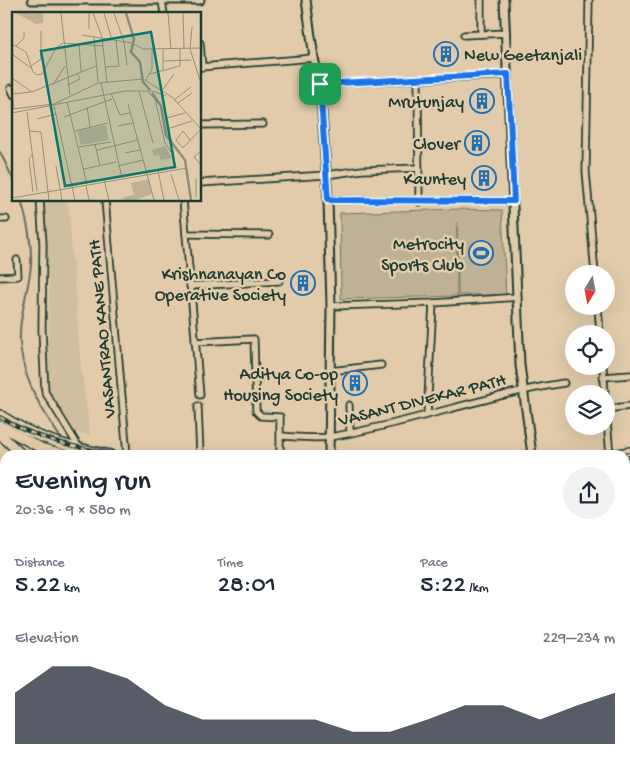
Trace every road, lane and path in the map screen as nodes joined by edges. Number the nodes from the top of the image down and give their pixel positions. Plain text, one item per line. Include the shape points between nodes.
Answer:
1 (32, 0) edge
2 (162, 0) edge
3 (200, 0) edge
4 (306, 0) edge
5 (481, 0) edge
6 (504, 0) edge
7 (588, 0) edge
8 (506, 33) junction
9 (481, 34) junction
10 (464, 35) dead end
11 (314, 58) junction
12 (201, 67) edge
13 (508, 74) junction
14 (418, 79) junction
15 (320, 84) junction
16 (263, 124) dead end
17 (201, 125) edge
18 (419, 168) junction
19 (326, 175) junction
20 (201, 183) edge
21 (328, 200) junction
22 (40, 201) edge
23 (105, 201) edge
24 (183, 201) edge
25 (514, 201) junction
26 (419, 202) junction
27 (186, 234) junction
28 (269, 235) dead end
29 (17, 260) dead end
30 (594, 265) edge
31 (0, 277) edge
32 (279, 281) dead end
33 (190, 286) junction
34 (518, 297) junction
35 (434, 303) junction
36 (331, 306) junction
37 (195, 342) junction
38 (381, 365) dead end
39 (330, 371) junction
40 (630, 375) edge
41 (604, 377) joint
42 (564, 383) dead end
43 (604, 385) edge
44 (523, 389) junction
45 (200, 395) dead end
46 (349, 404) dead end
47 (198, 406) dead end
48 (630, 406) edge
49 (615, 408) edge
50 (0, 415) edge
51 (427, 416) junction
52 (0, 426) edge
53 (350, 432) junction
54 (0, 434) edge
55 (609, 435) edge
56 (281, 436) junction
57 (328, 437) junction
58 (51, 442) junction
59 (77, 448) junction
60 (17, 450) edge
61 (35, 450) edge
62 (41, 450) edge
63 (86, 450) edge
64 (126, 450) edge
65 (200, 450) edge
66 (280, 450) edge
67 (329, 450) edge
68 (531, 450) edge
69 (610, 450) edge

1 - 2 street
2 - 3 street
4 - 11 street
5 - 9 street
6 - 8 street
7 - 30 street via 586,171
8 - 9 street
8 - 13 street
9 - 10 street
11 - 12 street
11 - 15 street
13 - 14 street
13 - 25 street
14 - 15 street
14 - 18 street
15 - 19 street
16 - 17 street
18 - 19 street
18 - 26 street
19 - 20 street
19 - 21 street
21 - 26 street
21 - 36 street
22 - 59 street via 45,392
23 - 64 street, VASANTRAO KANE PATH
24 - 27 street
25 - 26 street
25 - 34 street
27 - 28 street
27 - 33 street
29 - 31 street via 18,276
32 - 33 street
33 - 37 street
34 - 35 street
34 - 44 street
35 - 36 street
35 - 51 street
36 - 39 street
37 - 45 street
37 - 56 street via 254,339 256,411 261,416 280,417
38 - 39 street
39 - 57 street
40 - 41 street
41 - 43 street
42 - 44 street, VASANT DIVEKAR PATH
44 - 51 street, VASANT DIVEKAR PATH
44 - 68 street
46 - 53 street
47 - 65 street
48 - 49 street
50 - 58 main road via 24,431
51 - 53 street, VASANT DIVEKAR PATH
52 - 61 main road
53 - 57 street, VASANT DIVEKAR PATH
54 - 60 main road
55 - 69 street
56 - 57 street, VASANT DIVEKAR PATH
56 - 66 street
57 - 67 street
58 - 59 main road
58 - 62 main road
59 - 63 main road

